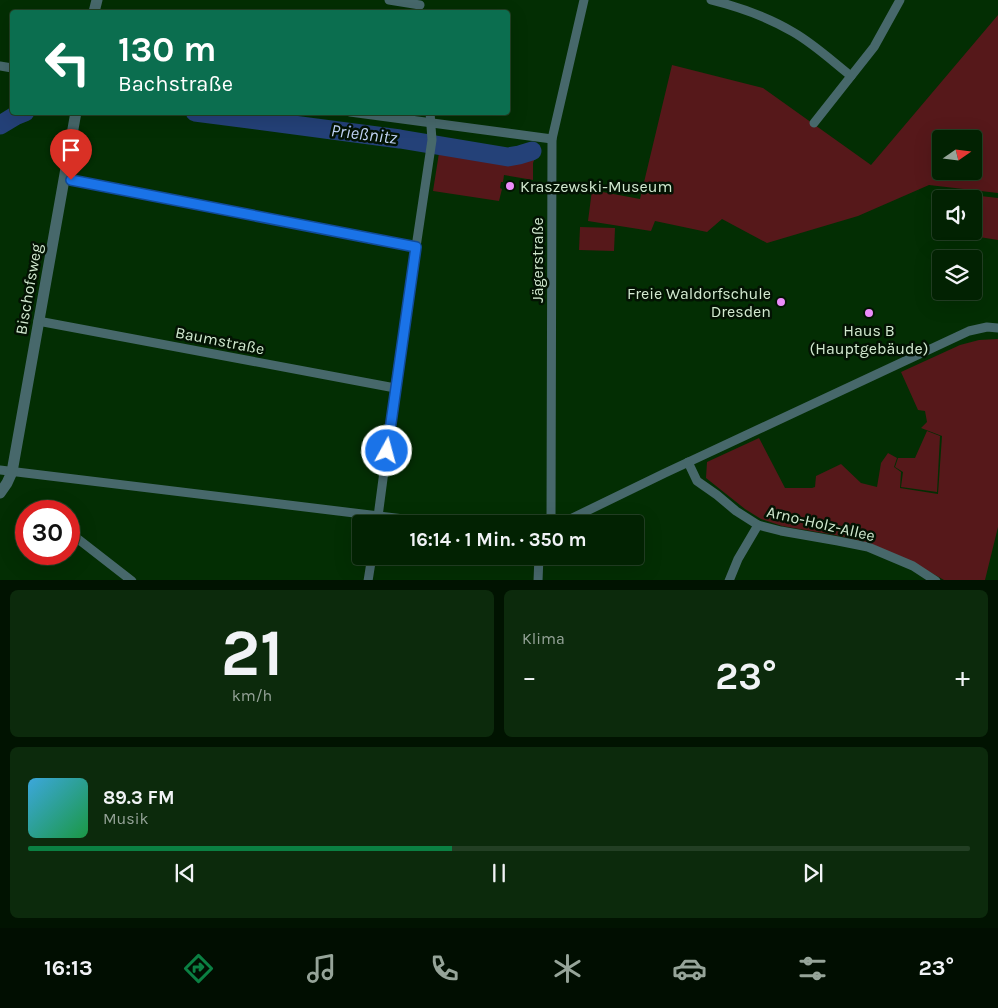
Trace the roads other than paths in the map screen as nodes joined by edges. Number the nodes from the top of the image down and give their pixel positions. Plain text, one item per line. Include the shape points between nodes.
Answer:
1 (389, 0) edge
2 (584, 0) edge
3 (711, 0) edge
4 (900, 0) edge
5 (421, 6) edge
6 (851, 76) junction
7 (75, 115) edge
8 (370, 115) edge
9 (430, 115) edge
10 (814, 123) dead end
11 (430, 124) junction
12 (552, 139) junction
13 (64, 179) junction
14 (416, 247) junction
15 (38, 322) junction
16 (998, 328) edge
17 (396, 388) junction
18 (688, 462) junction
19 (6, 471) edge
20 (0, 493) edge
21 (379, 515) edge
22 (551, 515) edge
23 (579, 515) edge
24 (352, 516) edge
25 (758, 525) junction
26 (80, 540) edge
27 (370, 565) edge
28 (539, 565) edge
29 (132, 580) edge
30 (368, 580) edge
31 (538, 580) edge
32 (729, 580) edge
33 (936, 580) edge

1 - 5 street
2 - 12 street, Jägerstraße
3 - 6 street via 738,7 795,32
4 - 6 street via 874,47
6 - 10 street
7 - 13 street, Bischofsweg
8 - 11 street
9 - 11 street
11 - 12 street
11 - 14 street via 431,144
12 - 22 street, Jägerstraße
13 - 14 street
13 - 15 street, Bischofsweg
14 - 17 street
15 - 17 street, Baumstraße
15 - 19 street, Bischofsweg
16 - 18 street via 969,331
17 - 21 street
18 - 23 street
18 - 25 street, Arno-Holz-Allee via 698,481
19 - 20 street, Bischofsweg via 7,483
19 - 24 street
25 - 32 street
25 - 33 street, Arno-Holz-Allee via 868,547
26 - 29 street
27 - 30 street
28 - 31 street

